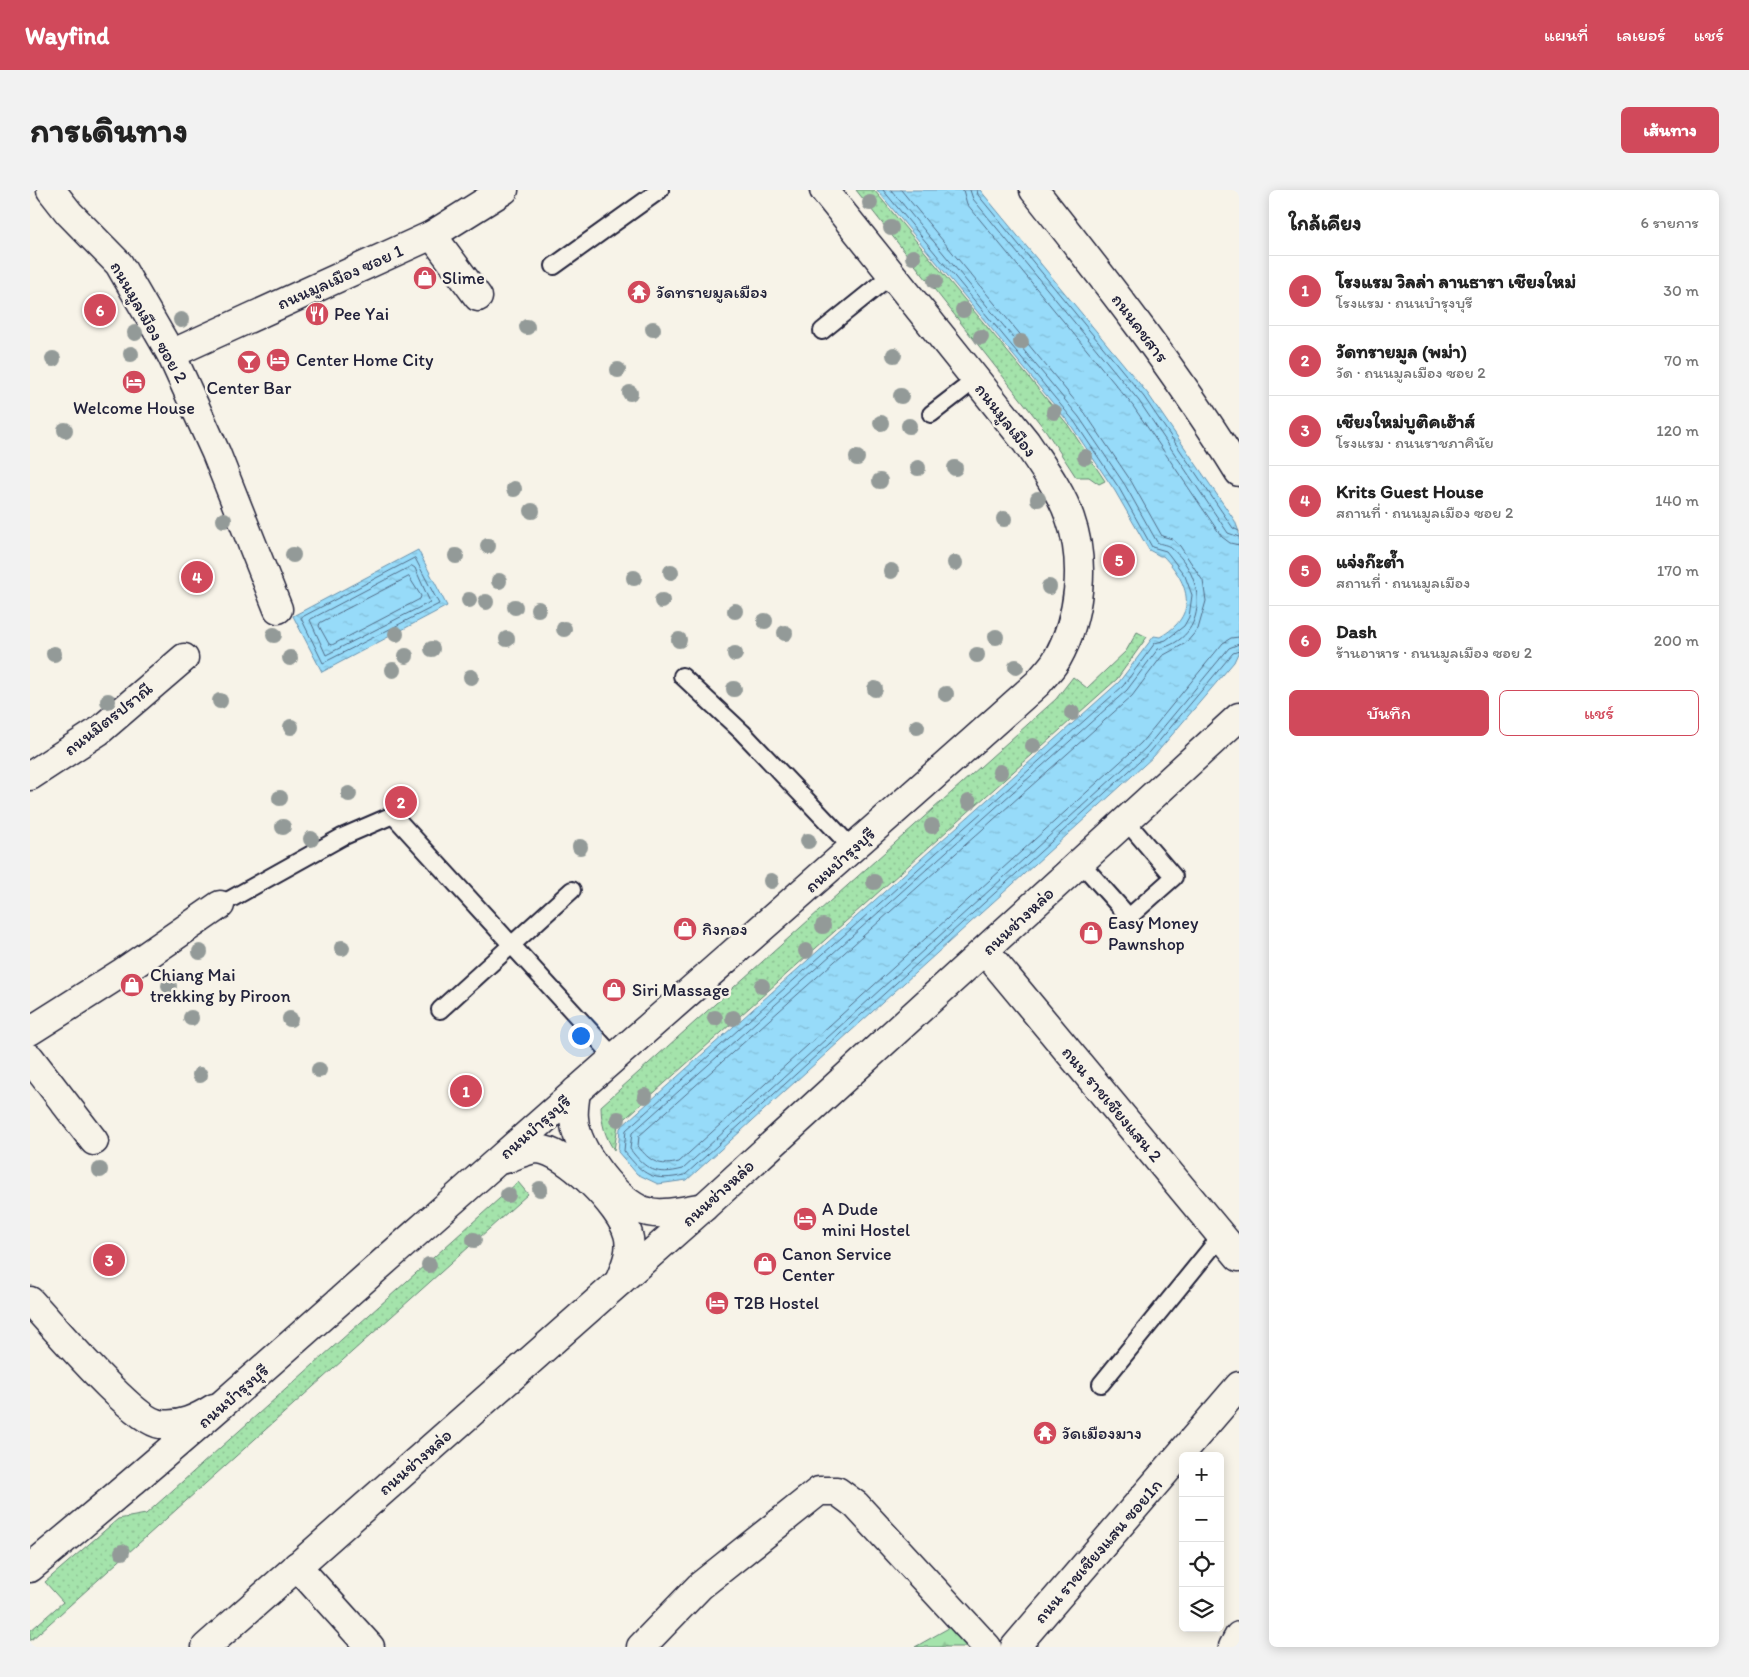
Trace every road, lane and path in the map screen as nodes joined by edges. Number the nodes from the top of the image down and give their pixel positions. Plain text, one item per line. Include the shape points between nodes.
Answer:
1 (51, 190) edge
2 (504, 190) edge
3 (660, 190) edge
4 (824, 190) edge
5 (1034, 190) edge
6 (432, 235) junction
7 (554, 266) dead end
8 (890, 276) junction
9 (478, 297) dead end
10 (822, 331) dead end
11 (171, 354) junction
12 (975, 380) junction
13 (931, 414) dead end
14 (1239, 472) edge
15 (278, 609) dead end
16 (184, 658) dead end
17 (682, 676) dead end
18 (1038, 683) joint
19 (1234, 721) edge
20 (30, 776) edge
21 (1126, 821) junction
22 (853, 849) junction
23 (1082, 862) junction
24 (572, 890) dead end
25 (220, 905) joint
26 (512, 945) junction
27 (985, 951) junction
28 (440, 1010) dead end
29 (30, 1031) edge
30 (30, 1058) edge
31 (615, 1058) junction
32 (576, 1091) junction
33 (94, 1141) dead end
34 (496, 1162) junction
35 (704, 1207) junction
36 (1221, 1236) junction
37 (1239, 1257) edge
38 (619, 1282) junction
39 (30, 1301) edge
40 (1101, 1384) dead end
41 (1239, 1386) edge
42 (232, 1397) junction
43 (298, 1566) junction
44 (30, 1568) edge
45 (1239, 1636) edge
46 (206, 1647) edge
47 (370, 1647) edge
48 (641, 1647) edge
49 (987, 1647) edge
50 (1015, 1647) edge
51 (1233, 1647) edge

1 - 11 main road, ถนนมูลเมือง ซอย 2 via 119,264
2 - 6 main road, ถนนมูลเมือง ซอย 1
3 - 7 lane
4 - 8 main road, ถนนมูลเมือง
5 - 14 main road, ถนนคชสาร via 1170,368
6 - 9 main road
6 - 11 main road, ถนนมูลเมือง ซอย 1
8 - 10 lane
8 - 12 main road, ถนนมูลเมือง
11 - 15 main road, ถนนมูลเมือง ซอย 2 via 216,453
12 - 13 lane
12 - 18 main road, ถนนมูลเมือง via 1026,442 1071,518 1078,559 1076,611 1069,636 1056,661
16 - 20 main road, ถนนมิตรปราณี via 98,731
17 - 22 lane via 742,732
18 - 22 main road, ถนนบำรุงบุรี
19 - 21 main road, ถนนช่างหล่อ
21 - 23 main road, ถนนช่างหล่อ
21 - 23 lane via 1174,877 1129,916
22 - 31 main road, ถนนบำรุงบุรี
23 - 27 main road, ถนนช่างหล่อ
24 - 26 lane
25 - 26 lane via 342,837 393,814
25 - 29 main road
26 - 28 lane
26 - 31 lane
27 - 35 main road, ถนนช่างหล่อ
27 - 36 main road, ถนน ราชเชียงแสน 2
30 - 33 main road
31 - 32 main road, ถนนบำรุงบุรี
32 - 34 main road, ถนนบำรุงบุรี
32 - 35 main road via 574,1120 587,1159 614,1189 640,1209 667,1213
34 - 38 main road via 537,1149 558,1156 585,1176 622,1219 629,1236 627,1262
34 - 42 main road, ถนนบำรุงบุรี
35 - 38 main road, ถนนช่างหล่อ
36 - 37 main road, ถนน ราชเชียงแสน 2
36 - 40 lane
38 - 43 main road, ถนนช่างหล่อ
39 - 42 main road via 132,1409 159,1424 194,1420
41 - 50 main road, ถนน ราชเชียงแสน ซอย1ก
42 - 44 main road, ถนนบำรุงบุรี
43 - 46 main road, ถนนช่างหล่อ
43 - 47 main road
45 - 51 main road
48 - 49 main road via 707,1580 819,1492 837,1491 856,1505

